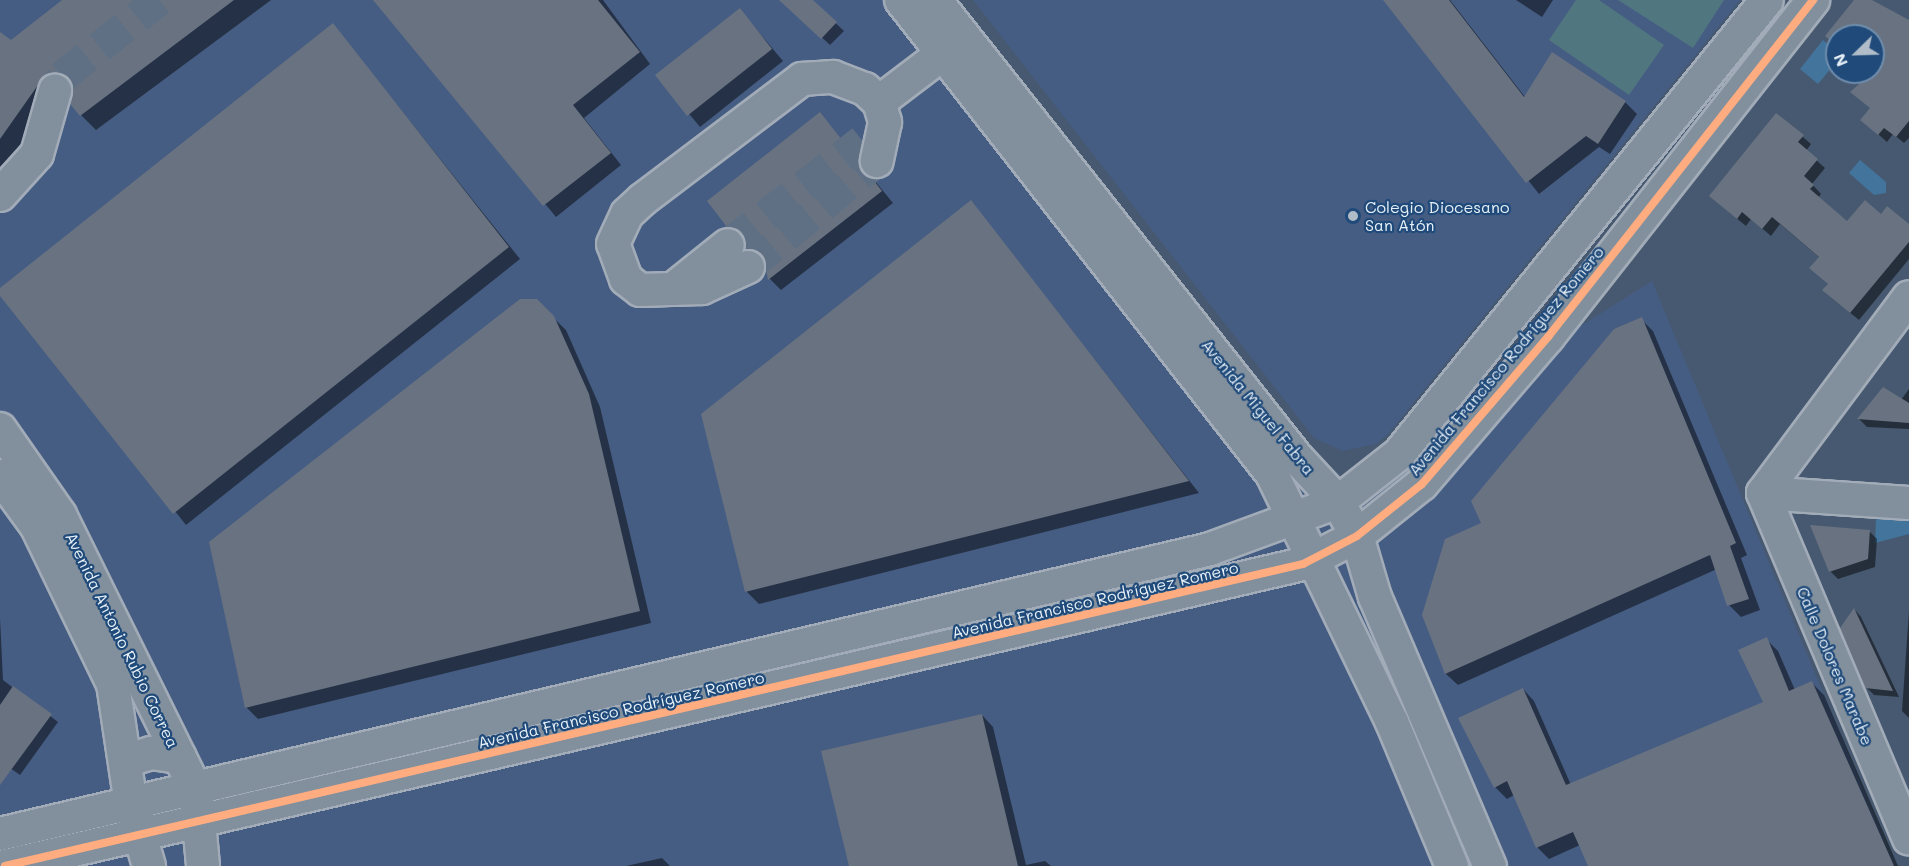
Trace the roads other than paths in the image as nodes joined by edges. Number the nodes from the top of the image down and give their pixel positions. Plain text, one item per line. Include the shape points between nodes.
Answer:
1 (900, 0) edge
2 (935, 0) edge
3 (1767, 0) edge
4 (1813, 0) edge
5 (953, 46) junction
6 (55, 92) tunnel mouth
7 (0, 195) edge
8 (738, 256) tunnel mouth
9 (1909, 297) edge
10 (0, 429) edge
11 (0, 476) edge
12 (1763, 493) junction
13 (1338, 502) junction
14 (1909, 502) edge
15 (1294, 521) junction
16 (1358, 536) junction
17 (1314, 558) junction
18 (84, 591) junction
19 (180, 757) junction
20 (125, 761) junction
21 (196, 790) junction
22 (131, 804) junction
23 (198, 822) junction
24 (0, 834) edge
25 (138, 835) junction
26 (1909, 838) edge
27 (5, 866) edge
28 (149, 866) edge
29 (203, 866) edge
30 (1452, 866) edge
31 (1490, 866) edge

1 - 5 street, Avenida Miguel Fabra
2 - 5 street, Avenida Miguel Fabra
3 - 13 street, Avenida Francisco Rodríguez Romero via 1399,454
4 - 16 street, Avenida Francisco Rodríguez Romero via 1548,337 1422,484
5 - 8 street via 876,132 832,77 796,82 627,214 613,244 616,262 640,290 668,293 702,288
5 - 13 street, Avenida Miguel Fabra
5 - 15 street, Avenida Miguel Fabra via 1272,474
6 - 7 street via 37,154
9 - 12 street
10 - 18 street, Avenida Antonio Rubio Correa via 60,515
11 - 18 street, Avenida Antonio Rubio Correa
12 - 14 street
12 - 26 street, Calle Dolores Marabe
13 - 15 street, Avenida Francisco Rodríguez Romero
13 - 16 street, Avenida Miguel Fabra
15 - 17 street, Avenida Miguel Fabra
15 - 21 street, Avenida Francisco Rodríguez Romero via 1186,555
16 - 17 street, Avenida Francisco Rodríguez Romero
16 - 31 street, Avenida Miguel Fabra via 1376,597
17 - 23 street, Avenida Francisco Rodríguez Romero via 1226,584
17 - 30 street, Avenida Miguel Fabra
18 - 19 street, Avenida Antonio Rubio Correa
18 - 20 street, Avenida Antonio Rubio Correa via 113,684
19 - 20 street via 151,753
19 - 21 street, Avenida Antonio Rubio Correa
20 - 22 street, Avenida Antonio Rubio Correa
21 - 22 street, Avenida Francisco Rodríguez Romero
21 - 23 street, Avenida Antonio Rubio Correa
22 - 24 street, Avenida Francisco Rodríguez Romero
22 - 25 street, Avenida Antonio Rubio Correa
23 - 25 street, Avenida Francisco Rodríguez Romero
23 - 29 street, Avenida Antonio Rubio Correa
25 - 27 street, Avenida Francisco Rodríguez Romero
25 - 28 street, Avenida Antonio Rubio Correa

